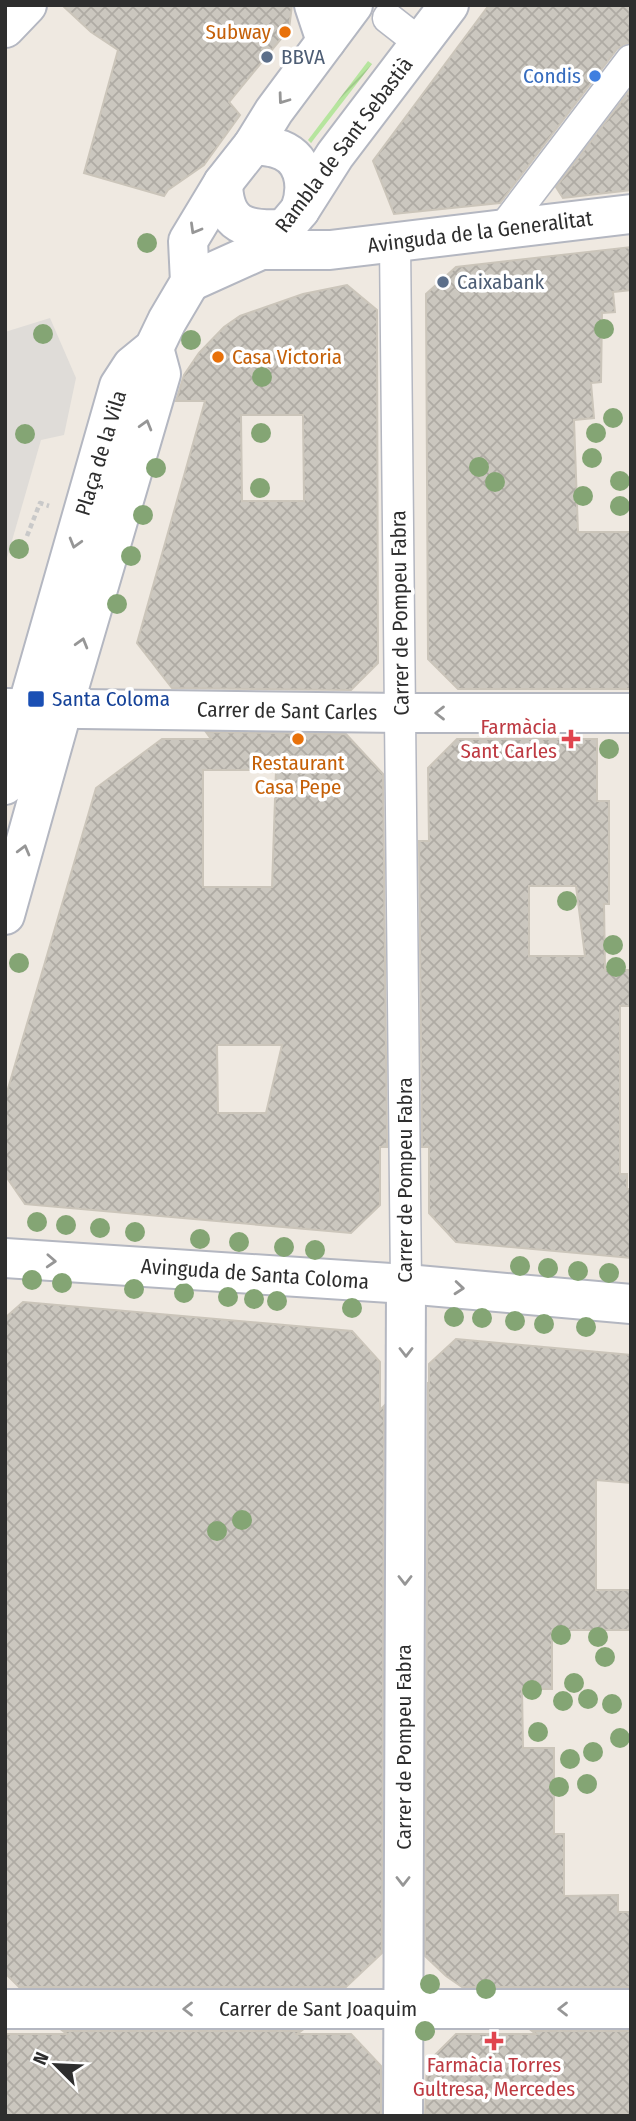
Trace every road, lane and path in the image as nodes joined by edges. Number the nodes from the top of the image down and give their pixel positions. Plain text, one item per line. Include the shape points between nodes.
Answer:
1 (27, 5) edge
2 (352, 5) edge
3 (449, 5) edge
4 (386, 9) edge
5 (320, 23) edge
6 (5, 28) edge
7 (421, 43) junction
8 (631, 60) edge
9 (253, 145) junction
10 (223, 183) junction
11 (631, 214) edge
12 (282, 230) junction
13 (501, 231) junction
14 (395, 243) junction
15 (330, 250) junction
16 (190, 282) junction
17 (40, 503) dead end
18 (27, 536) dead end
19 (32, 708) edge
20 (402, 713) junction
21 (631, 713) edge
22 (5, 785) edge
23 (5, 915) edge
24 (5, 1258) edge
25 (406, 1284) junction
26 (631, 1304) edge
27 (5, 2009) edge
28 (403, 2009) junction
29 (631, 2009) edge
30 (403, 2116) edge

1 - 6 street
2 - 5 street
3 - 7 street, Rambla de Sant Sebastià
4 - 7 street, Rambla de Sant Sebastià
5 -> 9 street
7 - 12 street, Rambla de Sant Sebastià
8 - 13 street
9 - 10 street
9 - 12 street via 289,155 305,177 306,196
10 - 12 street via 223,197 239,222 256,230
10 -> 16 street via 188,242
11 - 13 street, Avinguda de la Generalitat
12 - 15 street, Avinguda de la Generalitat
12 - 15 street
12 - 16 street, Rambla de Sant Sebastià
13 - 14 street, Avinguda de la Generalitat
14 - 15 street, Avinguda de la Generalitat
14 - 20 street, Carrer de Pompeu Fabra
16 - 19 street, Plaça de la Vila via 154,348 132,366 120,386
17 - 18 path
19 - 20 street, Carrer de Sant Carles
19 - 22 street
23 -> 19 street
21 -> 20 street, Carrer de Sant Carles
20 - 25 street, Carrer de Pompeu Fabra
24 -> 25 street, Avinguda de Santa Coloma
25 -> 26 street, Avinguda de Santa Coloma
25 -> 28 street, Carrer de Pompeu Fabra
28 -> 27 street, Carrer de Sant Joaquim
29 -> 28 street, Carrer de Sant Joaquim
28 - 30 street, Carrer de Pompeu Fabra

